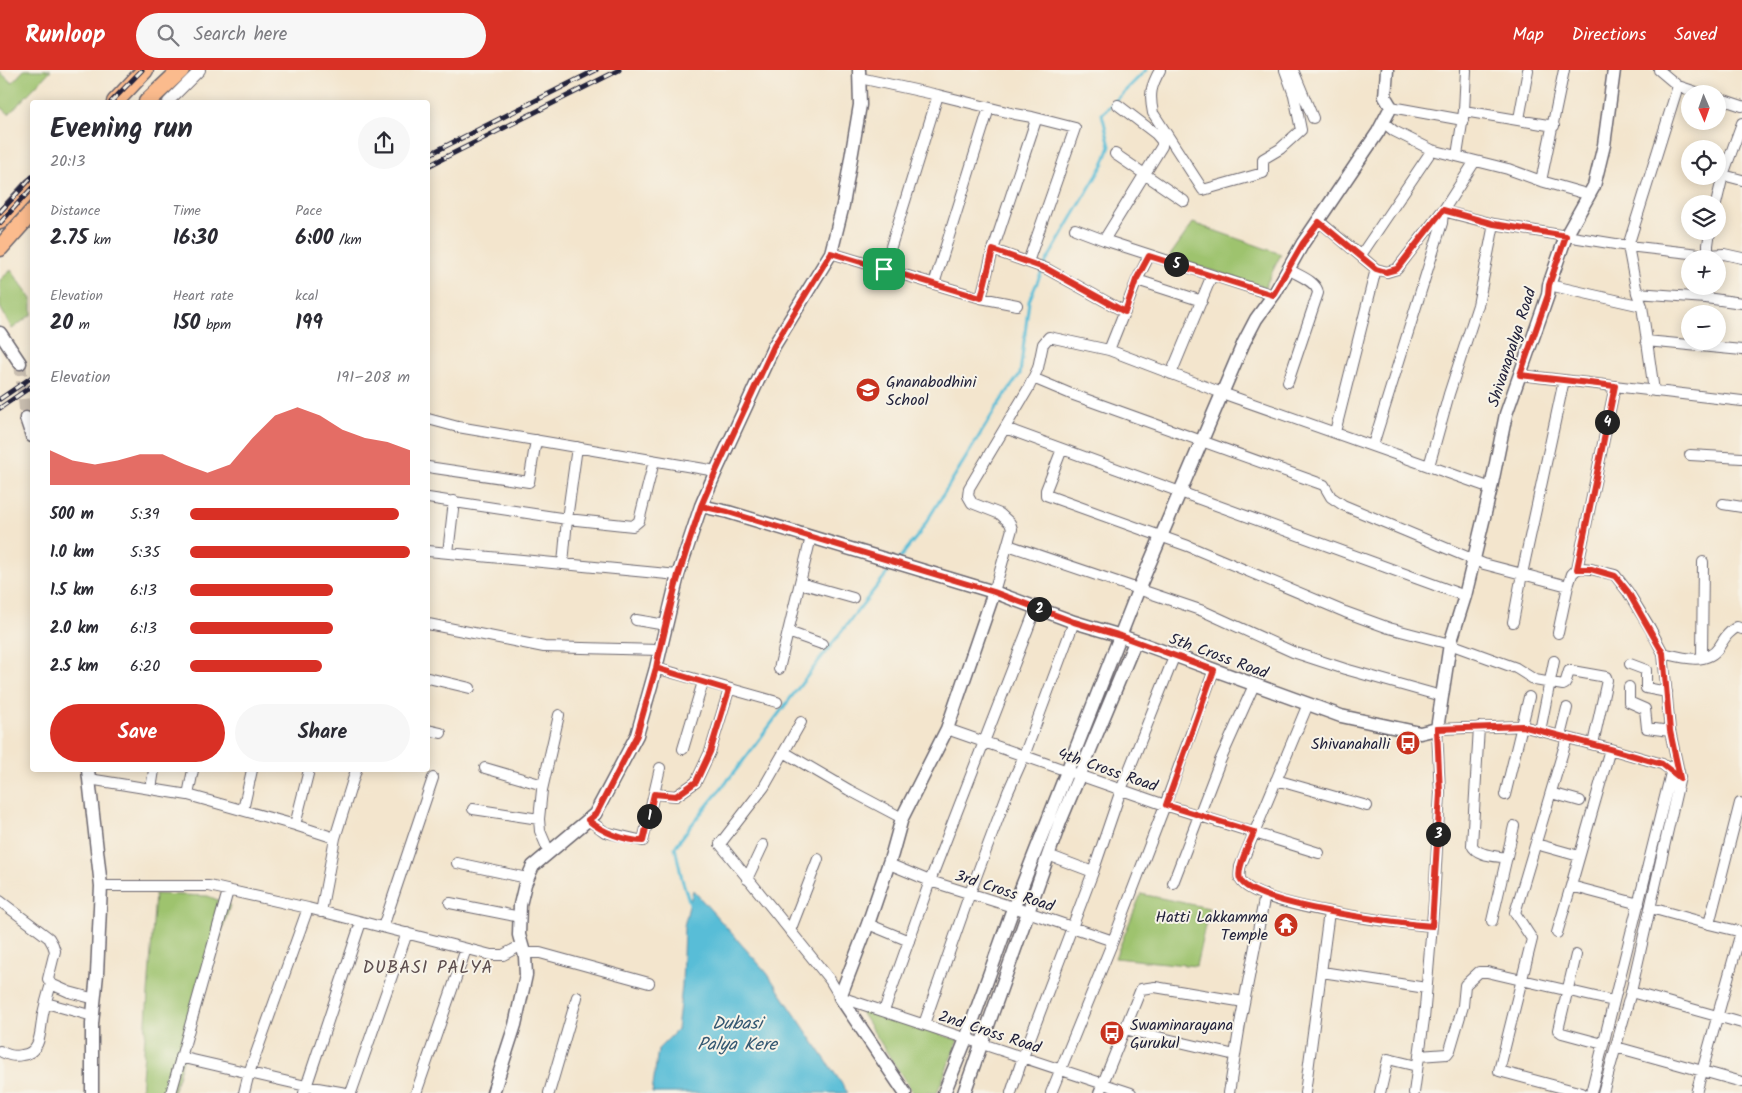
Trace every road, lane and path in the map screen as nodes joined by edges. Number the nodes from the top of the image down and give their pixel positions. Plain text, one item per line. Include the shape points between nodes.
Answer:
1 (145, 70) edge
2 (181, 70) edge
3 (200, 70) edge
4 (1160, 70) edge
5 (1285, 70) edge
6 (1387, 70) edge
7 (1466, 70) edge
8 (1528, 70) edge
9 (1564, 70) edge
10 (1614, 70) edge
11 (1659, 70) edge
12 (859, 74) edge
13 (1293, 76) edge
14 (1678, 86) junction
15 (1681, 87) edge
16 (938, 95) junction
17 (117, 100) edge
18 (149, 100) edge
19 (170, 100) edge
20 (1726, 101) edge
21 (1118, 106) dead end
22 (1742, 106) edge
23 (1391, 107) junction
24 (989, 108) junction
25 (1463, 115) junction
26 (1032, 117) junction
27 (1313, 118) dead end
28 (1519, 119) junction
29 (1383, 122) junction
30 (1742, 123) edge
31 (1554, 126) junction
32 (1432, 150) junction
33 (1114, 154) dead end
34 (1457, 155) junction
35 (1475, 160) junction
36 (1726, 167) edge
37 (1144, 175) junction
38 (1726, 176) edge
39 (1742, 180) edge
40 (1541, 181) junction
41 (30, 188) edge
42 (1590, 195) junction
43 (1184, 201) dead end
44 (1443, 210) junction
45 (30, 214) edge
46 (0, 221) edge
47 (1319, 222) junction
48 (1494, 224) junction
49 (1076, 230) dead end
50 (1566, 236) junction
51 (1104, 240) junction
52 (1628, 246) junction
53 (0, 248) edge
54 (993, 250) junction
55 (831, 253) junction
56 (1681, 253) edge
57 (1726, 254) edge
58 (1360, 255) junction
59 (1149, 256) junction
60 (1742, 258) edge
61 (1028, 262) junction
62 (884, 269) junction
63 (1288, 269) junction
64 (1376, 269) junction
65 (1212, 276) junction
66 (1136, 280) junction
67 (934, 284) junction
68 (1549, 285) junction
69 (1637, 293) junction
70 (1273, 295) junction
71 (1706, 295) edge
72 (981, 298) junction
73 (1706, 298) junction
74 (1202, 301) junction
75 (1742, 303) edge
76 (1017, 306) dead end
77 (1642, 306) junction
78 (1125, 312) junction
79 (0, 333) edge
80 (1646, 341) junction
81 (1109, 350) junction
82 (1742, 350) edge
83 (20, 363) tunnel mouth
84 (1172, 374) junction
85 (1520, 375) junction
86 (1033, 378) junction
87 (1564, 380) junction
88 (1288, 382) dead end
89 (1615, 386) junction
90 (1654, 391) junction
91 (1222, 393) junction
92 (1742, 400) edge
93 (26, 418) tunnel mouth
94 (430, 420) edge
95 (1005, 428) junction
96 (30, 430) edge
97 (1334, 432) junction
98 (536, 440) junction
99 (1202, 440) junction
100 (1373, 445) junction
101 (577, 447) junction
102 (1062, 449) junction
103 (1690, 454) dead end
104 (1742, 458) edge
105 (654, 461) junction
106 (1429, 466) junction
107 (430, 467) edge
108 (716, 471) junction
109 (1491, 488) junction
110 (1181, 492) junction
111 (430, 498) edge
112 (454, 501) junction
113 (1723, 504) dead end
114 (701, 506) junction
115 (1742, 507) edge
116 (567, 519) junction
117 (811, 536) junction
118 (1162, 537) junction
119 (1008, 545) junction
120 (430, 551) edge
121 (448, 553) junction
122 (1474, 560) junction
123 (1703, 562) dead end
124 (563, 564) junction
125 (1577, 569) junction
126 (1522, 574) junction
127 (678, 575) junction
128 (800, 583) junction
129 (1568, 586) junction
130 (1139, 588) junction
131 (994, 592) junction
132 (1465, 596) junction
133 (853, 598) dead end
134 (1036, 608) junction
135 (636, 620) dead end
136 (1074, 622) junction
137 (1514, 622) dead end
138 (430, 624) edge
139 (666, 625) junction
140 (1742, 628) edge
141 (788, 632) junction
142 (1558, 633) dead end
143 (1121, 636) junction
144 (1135, 642) junction
145 (822, 644) dead end
146 (1450, 644) junction
147 (659, 650) junction
148 (1663, 653) junction
149 (1174, 657) junction
150 (1702, 657) junction
151 (1554, 661) dead end
152 (1630, 664) dead end
153 (656, 668) junction
154 (779, 669) dead end
155 (1214, 670) junction
156 (430, 678) edge
157 (703, 682) junction
158 (1550, 683) junction
159 (1254, 685) junction
160 (1629, 687) dead end
161 (470, 688) dead end
162 (729, 690) junction
163 (1667, 692) junction
164 (1441, 696) junction
165 (1528, 698) dead end
166 (777, 702) dead end
167 (1308, 704) junction
168 (1567, 708) dead end
169 (559, 714) dead end
170 (801, 722) dead end
171 (1522, 726) junction
172 (1479, 727) junction
173 (947, 729) junction
174 (1437, 729) junction
175 (430, 730) edge
176 (1540, 731) junction
177 (1670, 731) junction
178 (441, 733) dead end
179 (1563, 737) junction
180 (983, 742) junction
181 (1593, 744) junction
182 (683, 749) dead end
183 (1610, 749) junction
184 (784, 752) junction
185 (1024, 756) junction
186 (1676, 757) junction
187 (485, 768) dead end
188 (660, 768) dead end
189 (1067, 771) junction
190 (1671, 771) junction
191 (154, 772) edge
192 (193, 772) edge
193 (252, 772) edge
194 (308, 772) edge
195 (355, 772) edge
196 (89, 775) edge
197 (1080, 776) junction
198 (433, 778) dead end
199 (1680, 778) junction
200 (1276, 780) junction
201 (544, 785) junction
202 (151, 789) junction
203 (1121, 790) junction
204 (1551, 793) junction
205 (654, 794) junction
206 (188, 795) junction
207 (1505, 795) dead end
208 (1580, 801) dead end
209 (1740, 803) dead end
210 (1166, 805) junction
211 (1367, 806) dead end
212 (473, 809) dead end
213 (243, 810) junction
214 (1200, 814) junction
215 (902, 818) junction
216 (539, 819) junction
217 (588, 820) junction
218 (295, 825) junction
219 (1514, 826) dead end
220 (1254, 832) junction
221 (335, 838) junction
222 (1536, 844) junction
223 (763, 846) dead end
224 (549, 852) junction
225 (1318, 853) dead end
226 (1048, 855) junction
227 (1579, 856) junction
228 (1507, 858) junction
229 (818, 859) dead end
230 (457, 863) dead end
231 (889, 864) junction
232 (1093, 872) junction
233 (528, 878) junction
234 (747, 879) junction
235 (930, 882) junction
236 (1173, 883) dead end
237 (101, 886) junction
238 (1571, 886) junction
239 (228, 891) junction
240 (970, 893) junction
241 (1265, 895) junction
242 (0, 901) edge
243 (450, 903) dead end
244 (1639, 904) junction
245 (1014, 907) junction
246 (308, 908) junction
247 (1651, 908) junction
248 (321, 912) junction
249 (1028, 912) junction
250 (1329, 912) junction
251 (520, 917) junction
252 (1492, 921) dead end
253 (361, 922) junction
254 (868, 924) junction
255 (1709, 924) junction
256 (1432, 926) junction
257 (1072, 927) junction
258 (383, 928) junction
259 (790, 931) junction
260 (1741, 932) edge
261 (407, 933) junction
262 (1557, 933) dead end
263 (909, 941) junction
264 (1113, 941) junction
265 (466, 949) junction
266 (523, 949) junction
267 (1576, 955) dead end
268 (1322, 972) junction
269 (1522, 981) junction
270 (51, 984) junction
271 (649, 984) dead end
272 (1426, 988) junction
273 (1567, 990) junction
274 (1631, 992) junction
275 (577, 997) dead end
276 (840, 997) junction
277 (95, 999) junction
278 (1244, 1002) junction
279 (1613, 1002) junction
280 (46, 1003) junction
281 (884, 1011) junction
282 (93, 1016) junction
283 (1717, 1016) junction
284 (1742, 1023) edge
285 (924, 1024) junction
286 (1124, 1029) junction
287 (966, 1039) junction
288 (981, 1044) junction
289 (1603, 1044) junction
290 (1616, 1047) junction
291 (0, 1051) edge
292 (1235, 1055) junction
293 (180, 1057) junction
294 (1022, 1057) junction
295 (1418, 1061) junction
296 (1061, 1070) junction
297 (1701, 1070) junction
298 (249, 1073) junction
299 (1538, 1082) junction
300 (1742, 1082) edge
301 (1101, 1088) edge
302 (305, 1090) edge
303 (92, 1093) edge
304 (171, 1093) edge
305 (244, 1093) edge
306 (346, 1093) edge
307 (351, 1093) edge
308 (416, 1093) edge
309 (493, 1093) edge
310 (550, 1093) edge
311 (905, 1093) edge
312 (944, 1093) edge
313 (964, 1093) edge
314 (1011, 1093) edge
315 (1051, 1093) edge
316 (1131, 1093) edge
317 (1229, 1093) edge
318 (1305, 1093) edge
319 (1380, 1093) edge
320 (1414, 1093) edge
321 (1535, 1093) edge
322 (1582, 1093) edge
323 (1591, 1093) edge
324 (1603, 1093) edge
325 (1696, 1093) edge

1 - 17 highway
2 - 18 highway
3 - 19 street
4 - 13 street via 1150,98 1153,113 1203,190 1263,173 1263,159 1301,130
5 - 13 street
6 - 23 street via 1385,98
7 - 25 street
8 - 28 street
9 - 31 street
10 - 42 street, Shivanapalya Road via 1604,145
11 - 14 street
12 - 16 street
12 - 55 street via 860,105 843,205
13 - 27 street
14 - 15 street
14 - 52 street
16 - 24 street
16 - 62 street
20 - 22 street
21 - 37 street via 1162,141
23 - 25 street
23 - 29 street
24 - 26 street
24 - 67 street
25 - 28 street
25 - 34 street
26 - 54 street via 1035,123
26 - 61 street via 1075,128
28 - 31 street
29 - 32 street
29 - 47 street
30 - 36 street
31 - 40 street
32 - 34 street
32 - 58 street
33 - 37 street
34 - 35 street
35 - 40 street
35 - 44 street
37 - 43 street
37 - 51 street
38 - 39 street
40 - 42 street
41 - 46 highway
42 - 50 street, Shivanapalya Road
44 - 48 street
44 - 64 street via 1397,269 1386,272
44 - 100 street via 1442,223
45 - 53 highway
47 - 58 street
47 - 63 street
48 - 50 street
48 - 106 street via 1478,305
49 - 51 street
50 - 52 street
50 - 68 street, Shivanapalya Road
51 - 59 street
52 - 56 street
52 - 69 street
54 - 61 street
54 - 72 street
55 - 62 street
55 - 108 street via 774,346
57 - 60 street
58 - 64 street
59 - 65 street
59 - 66 street
61 - 78 street
62 - 67 street
63 - 70 street
63 - 88 street via 1314,285 1318,293
64 - 97 street
65 - 70 street
65 - 74 street
66 - 74 street
66 - 78 street
67 - 72 street
68 - 77 street
68 - 85 street, Shivanapalya Road
69 - 73 street
69 - 77 street
70 - 91 street via 1256,319
71 - 73 street
72 - 76 street
73 - 75 street
74 - 84 street
77 - 80 street
78 - 81 street
79 - 83 street
80 - 82 street
80 - 90 street
81 - 84 street
81 - 86 street via 1049,337 1043,344
84 - 91 street
85 - 87 street
85 - 109 street, Shivanapalya Road via 1506,414
86 - 95 street
86 - 99 street
87 - 89 street
87 - 126 street
89 - 90 street
89 - 125 street
90 - 92 street
91 - 97 street
91 - 99 street
93 - 96 street
94 - 98 street
95 - 102 street
95 - 119 street via 968,496 972,503 1000,514 1010,523 1012,530
97 - 100 street
98 - 101 street
98 - 107 street via 529,482
99 - 110 street
99 - 122 street via 1324,485 1331,497 1343,505
100 - 106 street
101 - 105 street
101 - 116 street
102 - 110 street
102 - 118 street via 1046,495
103 - 104 street
105 - 108 street
105 - 116 street via 639,521 633,526
106 - 109 street
108 - 114 street
109 - 122 street, Shivanapalya Road
110 - 118 street
110 - 132 street
111 - 112 street
112 - 116 street
112 - 121 street
113 - 115 street
114 - 117 street, 5th Cross Road
114 - 127 street
116 - 124 street
117 - 128 street
117 - 131 street, 5th Cross Road
118 - 130 street
118 - 146 street via 1354,616
119 - 130 street
119 - 131 street
120 - 121 street
121 - 124 street
122 - 126 street
122 - 132 street, Shivanapalya Road
123 - 150 street
124 - 127 street
125 - 129 street
125 - 148 street via 1591,569 1615,576 1628,592
126 - 129 street
126 - 137 street
127 - 139 street
128 - 133 street
128 - 141 street
129 - 142 street
130 - 143 street
130 - 164 street via 1203,611 1293,652
131 - 134 street, 5th Cross Road
131 - 173 street
132 - 146 street, Shivanapalya Road
134 - 136 street, 5th Cross Road
134 - 180 street
135 - 139 street
136 - 143 street, 5th Cross Road
136 - 185 street
138 - 147 street via 544,647
139 - 147 street
140 - 150 street via 1728,632 1712,655
141 - 145 street
141 - 154 street
143 - 144 street, 5th Cross Road
143 - 189 street
144 - 149 street, 5th Cross Road
144 - 197 street
146 - 158 street via 1516,668 1535,680
146 - 164 street, Shivanapalya Road
147 - 153 street
148 - 150 street via 1692,660
148 - 163 street
149 - 155 street, 5th Cross Road
149 - 203 street
151 - 158 street
152 - 163 street via 1646,670 1646,688
153 - 157 street
153 - 217 street via 637,735 596,814
155 - 159 street, 5th Cross Road
155 - 210 street
156 - 161 street
157 - 162 street
157 - 182 street
158 - 176 street
158 - 181 street via 1565,684 1569,671 1606,677
159 - 167 street, 5th Cross Road
159 - 214 street
160 - 177 street via 1629,702 1645,709 1647,728
162 - 166 street
162 - 205 street via 710,752 696,782 676,796
163 - 177 street
164 - 174 street, Shivanapalya Road
165 - 171 street
167 - 174 street, 5th Cross Road via 1342,716 1420,732
167 - 200 street
168 - 179 street
169 - 201 street
170 - 184 street
171 - 172 street
171 - 176 street
171 - 207 street
172 - 174 street
172 - 228 street via 1472,846 1477,852
173 - 180 street, 4th Cross Road
173 - 215 street
174 - 256 street via 1440,793
175 - 178 street
176 - 179 street
177 - 186 street
179 - 181 street
179 - 204 street
180 - 185 street, 4th Cross Road
180 - 235 street
181 - 183 street
183 - 190 street via 1662,764
183 - 227 street
184 - 215 street
184 - 234 street via 764,787 720,844
185 - 189 street, 4th Cross Road
185 - 240 street
186 - 190 street
186 - 199 street
187 - 201 street
188 - 205 street
189 - 197 street, 4th Cross Road
189 - 245 street
190 - 199 street
190 - 244 street
191 - 202 street
192 - 206 street
193 - 213 street
194 - 218 street
195 - 221 street
196 - 202 street
196 - 237 street
197 - 203 street, 4th Cross Road
197 - 226 street
198 - 258 street
199 - 247 street
200 - 211 street
200 - 220 street
201 - 216 street
202 - 206 street
203 - 210 street, 4th Cross Road
203 - 232 street
204 - 208 street
204 - 222 street
205 - 217 street via 642,842 605,832
206 - 213 street
209 - 255 street
210 - 214 street, 4th Cross Road
210 - 264 street
212 - 216 street
213 - 218 street
214 - 220 street, 4th Cross Road
214 - 236 street
215 - 231 street
216 - 224 street via 540,831
217 - 224 street
218 - 221 street
219 - 228 street
220 - 225 street, 4th Cross Road
220 - 241 street via 1239,878 1243,884
221 - 248 street
222 - 227 street
222 - 269 street via 1515,913 1532,939
223 - 234 street
224 - 233 street via 533,866
226 - 232 street
226 - 249 street
227 - 238 street
228 - 252 street
229 - 259 street
230 - 233 street
231 - 235 street, 3rd Cross Road
231 - 254 street
232 - 257 street
233 - 251 street
234 - 259 street
235 - 240 street, 3rd Cross Road
235 - 263 street
237 - 239 street via 209,886
237 - 277 street
238 - 244 street
238 - 262 street
239 - 246 street
239 - 293 street
240 - 245 street, 3rd Cross Road
240 - 285 street
241 - 250 street
241 - 278 street
242 - 270 street via 49,938 55,951 48,979
243 - 251 street
244 - 279 street
245 - 249 street, 3rd Cross Road
245 - 287 street
246 - 248 street
246 - 298 street
247 - 255 street
247 - 274 street
248 - 253 street
249 - 257 street, 3rd Cross Road
249 - 288 street
250 - 256 street
250 - 268 street
251 - 266 street via 519,935
253 - 258 street
253 - 302 street
254 - 263 street
254 - 276 street
255 - 260 street
256 - 272 street
257 - 264 street, 3rd Cross Road
257 - 294 street
258 - 261 street
259 - 276 street
260 - 283 street
261 - 265 street
261 - 307 street
263 - 281 street
264 - 296 street
265 - 266 street via 503,955
265 - 308 street
266 - 271 street
266 - 309 street via 526,975 515,1025
267 - 273 street
268 - 272 street
268 - 318 street
269 - 273 street
269 - 295 street via 1478,972 1465,985 1464,1006 1450,1050 1447,1054
269 - 299 street via 1499,1071
270 - 277 street
270 - 280 street
272 - 295 street
273 - 279 street
273 - 289 street via 1559,1031
274 - 283 street
274 - 290 street
275 - 310 street
276 - 281 street, 2nd Cross Road
276 - 311 street
277 - 282 street
278 - 286 street via 1155,987 1141,989
278 - 292 street
279 - 289 street
280 - 282 street
280 - 291 street via 40,1036 31,1053 9,1056
281 - 285 street, 2nd Cross Road
282 - 303 street
283 - 284 street
283 - 297 street
285 - 287 street, 2nd Cross Road
286 - 292 street
286 - 301 street
287 - 288 street, 2nd Cross Road
287 - 312 street
288 - 294 street, 2nd Cross Road
288 - 313 street
289 - 323 street
290 - 297 street
290 - 324 street
292 - 317 street
293 - 298 street
293 - 304 street
294 - 296 street, 2nd Cross Road
294 - 314 street
295 - 319 street via 1388,1059
295 - 320 street
296 - 301 street, 2nd Cross Road
296 - 315 street
297 - 300 street
297 - 325 street
298 - 302 street
298 - 305 street
299 - 321 street
299 - 322 street
301 - 316 street, 2nd Cross Road
302 - 306 street

